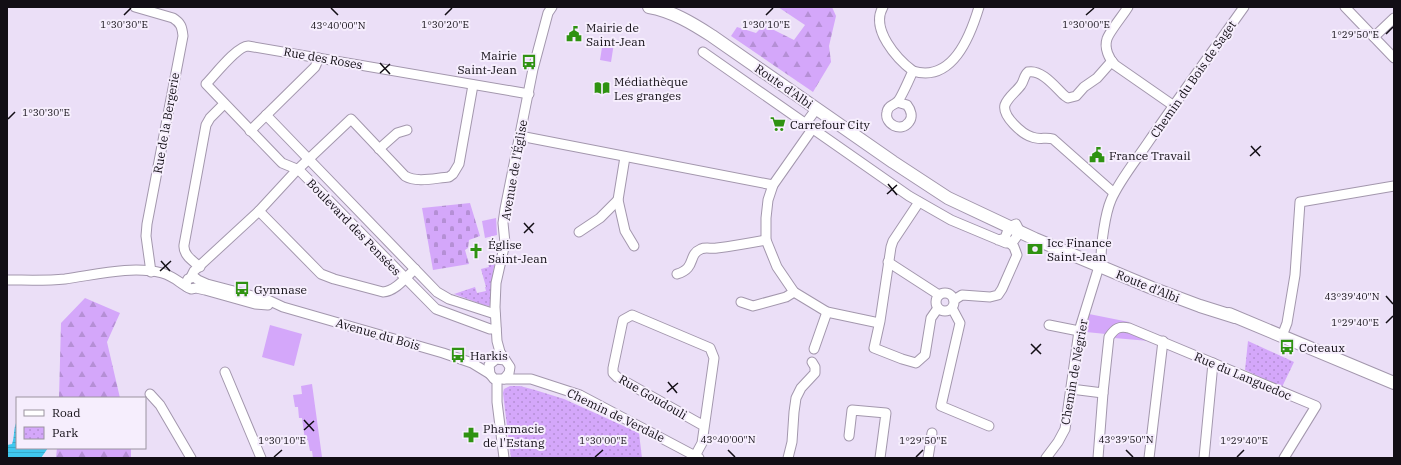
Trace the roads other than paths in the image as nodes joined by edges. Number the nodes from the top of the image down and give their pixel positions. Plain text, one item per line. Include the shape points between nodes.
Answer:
1 (135, 7) edge
2 (552, 7) edge
3 (559, 7) edge
4 (649, 7) edge
5 (883, 7) edge
6 (979, 7) edge
7 (1128, 7) edge
8 (1244, 7) edge
9 (1345, 7) edge
10 (1394, 18) edge
11 (546, 25) junction
12 (1374, 37) junction
13 (703, 52) dead end
14 (319, 58) junction
15 (1394, 58) edge
16 (1112, 61) junction
17 (913, 72) junction
18 (473, 84) junction
19 (529, 94) junction
20 (897, 102) dead end
21 (224, 104) junction
22 (1174, 106) junction
23 (817, 108) junction
24 (266, 115) junction
25 (830, 118) junction
26 (813, 128) junction
27 (407, 130) dead end
28 (250, 131) junction
29 (520, 136) junction
30 (379, 149) junction
31 (625, 157) junction
32 (310, 160) junction
33 (299, 170) junction
34 (773, 185) junction
35 (1394, 186) edge
36 (1114, 193) junction
37 (618, 200) junction
38 (919, 202) junction
39 (259, 211) junction
40 (579, 232) dead end
41 (1010, 234) junction
42 (766, 240) junction
43 (634, 246) dead end
44 (888, 262) junction
45 (1100, 263) junction
46 (200, 267) junction
47 (415, 268) junction
48 (153, 272) junction
49 (677, 274) dead end
50 (404, 279) junction
51 (7, 280) edge
52 (193, 281) junction
53 (794, 292) junction
54 (939, 295) junction
55 (741, 302) dead end
56 (953, 304) junction
57 (938, 308) junction
58 (826, 312) junction
59 (495, 314) junction
60 (879, 323) junction
61 (1049, 325) dead end
62 (496, 330) junction
63 (1079, 331) junction
64 (1282, 336) junction
65 (496, 341) junction
66 (1162, 341) junction
67 (814, 349) dead end
68 (491, 362) junction
69 (812, 362) dead end
70 (472, 363) junction
71 (1213, 363) junction
72 (507, 364) junction
73 (224, 372) dead end
74 (497, 378) junction
75 (531, 379) junction
76 (1394, 383) edge
77 (1071, 389) junction
78 (1103, 393) junction
79 (150, 394) dead end
80 (704, 426) junction
81 (989, 426) dead end
82 (932, 433) dead end
83 (849, 436) dead end
84 (697, 457) edge
85 (191, 458) edge
86 (261, 458) edge
87 (504, 458) edge
88 (788, 458) edge
89 (880, 458) edge
90 (928, 458) edge
91 (1046, 458) edge
92 (1098, 458) edge
93 (1149, 458) edge
94 (1204, 458) edge
95 (1284, 458) edge

1 - 48 street, Rue de la Bergerie via 178,21 183,36 147,224 146,236
2 - 11 street, Avenue de l'Église
3 - 11 street, Avenue de l'Église
4 - 23 main road, Route d'Albi via 691,22
5 - 17 street via 880,12 880,24 884,37 897,57
6 - 17 street via 971,30 947,66 940,71 927,74
7 - 16 street via 1107,38 1107,49
8 - 22 street, Chemin du Bois de Saget
9 - 12 street
10 - 12 street
11 - 19 street, Avenue de l'Église via 533,69
12 - 15 street
13 - 26 street
14 - 18 street, Rue des Roses
14 - 21 street, Rue des Roses via 244,46 206,84
14 - 24 street via 315,67
16 - 22 street
16 - 36 street via 1093,82 1072,98 1065,96 1041,74 1028,72 1005,106 1008,118 1026,134 1053,139
17 - 20 street
18 - 19 street, Rue des Roses
18 - 30 street via 459,164 449,177 410,179
19 - 29 street, Avenue de l'Église
21 - 28 street, Boulevard des Pensées
21 - 46 street via 206,125 184,245 188,256
22 - 36 street, Chemin du Bois de Saget
23 - 25 main road, Route d'Albi
23 - 26 street
24 - 28 street
24 - 32 street, Boulevard des Pensées
25 - 26 street
25 - 41 main road, Route d'Albi via 933,188
26 - 34 street
26 - 38 street
27 - 30 street via 397,133
28 - 33 street, Boulevard des Pensées via 282,163
29 - 31 street
29 - 59 street, Avenue de l'Église via 504,209 505,243 496,283
30 - 32 street via 351,120
31 - 34 street
31 - 37 street
32 - 33 street
32 - 47 street, Boulevard des Pensées
33 - 39 street
33 - 50 street, Boulevard des Pensées
34 - 42 street via 768,200
35 - 64 street via 1300,202 1295,275 1287,323
36 - 45 street, Chemin du Bois de Saget via 1108,208
37 - 40 street via 600,218
37 - 43 street via 625,231
38 - 41 street via 951,220
38 - 44 street via 893,241
39 - 46 street
39 - 50 street via 314,269 325,277 383,292 394,289
41 - 45 main road, Route d'Albi
41 - 56 street via 1017,255 998,295 962,295
42 - 49 street via 702,248 694,254 685,272
42 - 53 street via 777,267
44 - 54 street
44 - 60 street
45 - 63 street, Chemin de Négrier
45 - 64 main road, Route d'Albi via 1202,301
46 - 52 street
47 - 50 street
47 - 59 street, Boulevard des Pensées via 437,292 449,299
48 - 51 street, Avenue du Bois via 117,271 58,280
48 - 52 street, Avenue du Bois
50 - 62 street, Boulevard des Pensées via 436,309
52 - 70 street, Avenue du Bois via 268,300 283,307
53 - 55 street via 786,297 753,306
53 - 58 street
54 - 56 street via 948,293 953,297
54 - 57 street via 936,301
56 - 57 street via 947,311
56 - 81 street via 960,323 941,406
57 - 60 street via 930,318 925,355 916,363 874,348
58 - 60 street
58 - 67 street
59 - 62 street, Avenue de l'Église
61 - 63 street
62 - 65 street, Avenue de l'Église
63 - 77 street, Chemin de Négrier
64 - 76 main road, Route d'Albi
65 - 68 street, Avenue de l'Église
65 - 72 street, Avenue de l'Église
66 - 71 street, Rue du Languedoc
66 - 78 street, Rue du Languedoc via 1129,328 1114,329 1109,337
66 - 93 street
68 - 70 street, Avenue du Bois
68 - 72 street via 500,358
68 - 74 street via 488,368
69 - 88 street via 815,373 801,388 796,398
70 - 74 street, Avenue du Bois
71 - 94 street
71 - 95 street, Rue du Languedoc via 1316,406
72 - 74 street via 508,375
72 - 75 street, Chemin de Verdale
73 - 86 street
74 - 75 street, Chemin de Verdale
74 - 87 street via 497,402
75 - 84 street, Chemin de Verdale via 580,395
77 - 78 street
77 - 91 street, Chemin de Négrier via 1065,429
78 - 92 street
79 - 85 street via 160,405
80 - 80 street, Rue Goudouli via 714,358 710,348 632,315 623,320 613,368 617,377
80 - 84 street, Rue Goudouli
82 - 90 street
83 - 89 street via 852,410 886,413

